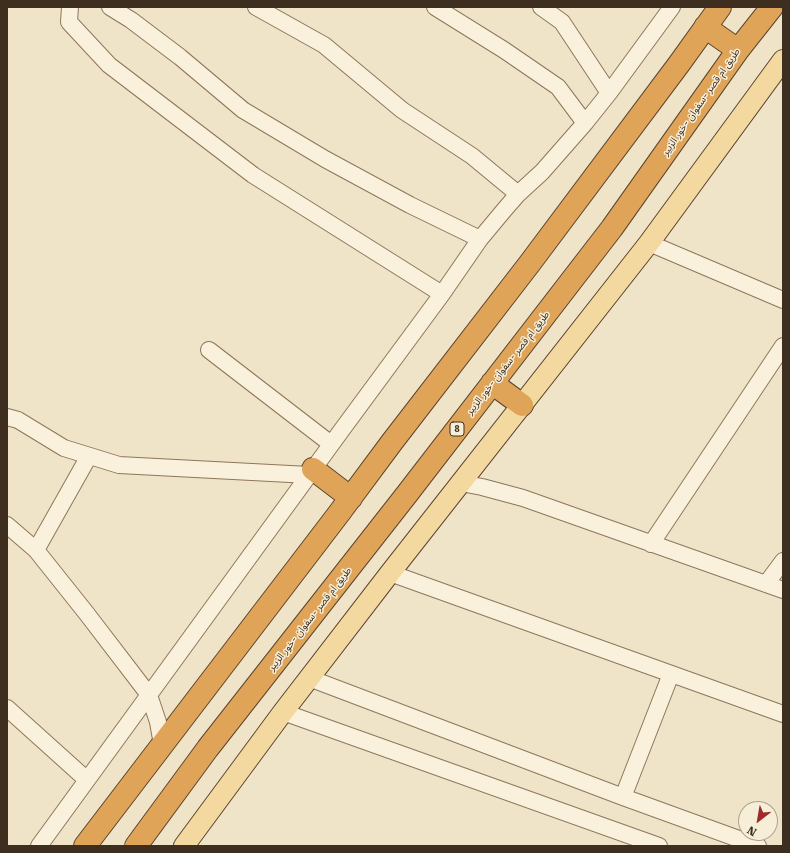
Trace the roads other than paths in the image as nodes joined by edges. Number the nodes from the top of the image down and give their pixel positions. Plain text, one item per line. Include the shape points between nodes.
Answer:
1 (70, 7) edge
2 (110, 7) edge
3 (256, 7) edge
4 (435, 7) edge
5 (541, 7) edge
6 (672, 7) edge
7 (720, 7) edge
8 (772, 7) edge
9 (705, 27) junction
10 (738, 50) junction
11 (783, 60) edge
12 (609, 93) junction
13 (585, 123) junction
14 (518, 194) junction
15 (480, 239) junction
16 (650, 243) junction
17 (442, 294) junction
18 (783, 300) edge
19 (783, 346) edge
20 (209, 350) dead end
21 (492, 383) junction
22 (522, 405) junction
23 (7, 417) edge
24 (331, 444) junction
25 (89, 456) junction
26 (311, 472) junction
27 (461, 483) junction
28 (351, 498) junction
29 (7, 524) edge
30 (651, 544) junction
31 (36, 550) junction
32 (783, 561) edge
33 (390, 573) junction
34 (766, 584) junction
35 (783, 590) edge
36 (671, 674) junction
37 (309, 678) junction
38 (149, 695) junction
39 (7, 708) edge
40 (283, 712) junction
41 (783, 714) edge
42 (162, 746) junction
43 (87, 780) junction
44 (623, 797) junction
45 (39, 846) edge
46 (85, 846) edge
47 (136, 846) edge
48 (184, 846) edge
49 (659, 846) edge
50 (758, 846) edge

1 - 17 street via 69,22 109,65 253,175
2 - 15 street via 143,29 244,110 325,159
3 - 14 street via 324,45 402,110 472,156
4 - 13 street via 558,87
5 - 12 street via 562,22
6 - 12 street
7 - 9 highway
8 - 10 highway, طريق ام قصر -سفوان -خور الزبير / 8
9 - 10 highway
9 - 28 highway
10 - 21 highway, طريق ام قصر -سفوان -خور الزبير / 8 via 612,228
11 - 16 main road
12 - 13 street
13 - 14 street
14 - 15 street
15 - 17 street
16 - 18 street
16 - 22 main road
17 - 24 street
19 - 30 street
20 - 24 street
21 - 22 highway
21 - 47 highway, طريق ام قصر -سفوان -خور الزبير / 8 via 208,748
22 - 27 main road
23 - 25 street via 18,420 64,448
24 - 26 street
25 - 26 street via 119,465
25 - 31 street
26 - 28 highway
26 - 38 street
27 - 30 street via 523,498
27 - 33 main road
28 - 42 highway
29 - 31 street
30 - 34 street
31 - 38 street
32 - 34 street
33 - 36 street
33 - 37 main road
34 - 35 street
36 - 41 street
36 - 44 street
37 - 40 main road
37 - 44 street
38 - 42 street via 158,722
38 - 43 street
39 - 43 street
40 - 48 main road
40 - 49 street
42 - 46 highway
43 - 45 street
44 - 50 street

